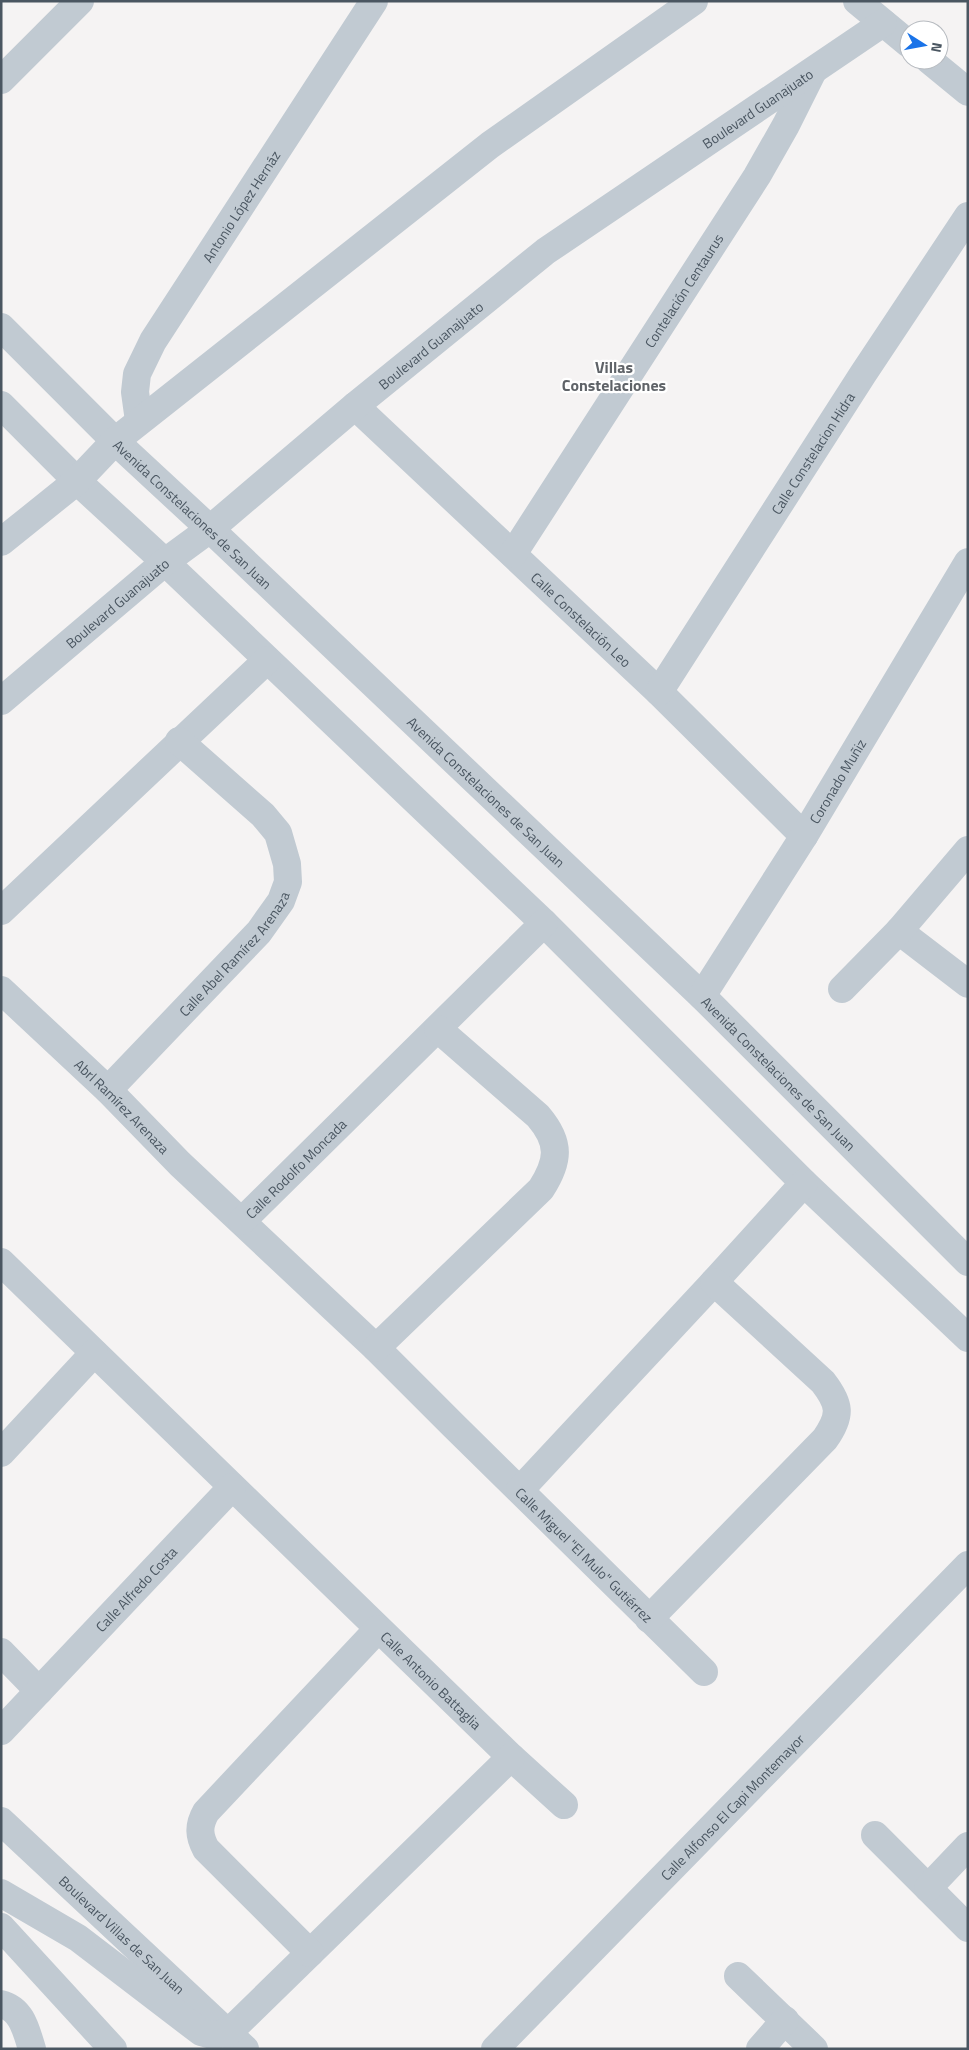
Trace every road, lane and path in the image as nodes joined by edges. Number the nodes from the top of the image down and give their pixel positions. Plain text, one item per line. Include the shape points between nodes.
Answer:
1 (80, 1) edge
2 (374, 1) edge
3 (694, 1) edge
4 (857, 1) edge
5 (883, 23) junction
6 (899, 36) edge
7 (941, 70) edge
8 (813, 72) junction
9 (1, 80) edge
10 (968, 92) edge
11 (968, 216) edge
12 (1, 328) edge
13 (1, 405) edge
14 (355, 406) junction
15 (139, 421) junction
16 (115, 441) junction
17 (77, 481) junction
18 (210, 529) junction
19 (1, 542) edge
20 (513, 554) junction
21 (165, 562) junction
22 (968, 562) edge
23 (266, 660) junction
24 (659, 692) junction
25 (1, 701) edge
26 (179, 741) junction
27 (804, 836) junction
28 (968, 850) edge
29 (1, 911) edge
30 (544, 923) junction
31 (899, 931) junction
32 (968, 984) edge
33 (842, 989) dead end
34 (1, 990) edge
35 (702, 996) junction
36 (438, 1029) junction
37 (108, 1090) junction
38 (804, 1183) junction
39 (242, 1221) junction
40 (1, 1262) edge
41 (968, 1262) edge
42 (714, 1282) junction
43 (968, 1338) edge
44 (376, 1348) junction
45 (94, 1353) junction
46 (1, 1453) edge
47 (232, 1487) junction
48 (520, 1490) junction
49 (968, 1565) edge
50 (649, 1619) junction
51 (378, 1629) junction
52 (1, 1652) edge
53 (704, 1672) dead end
54 (39, 1690) junction
55 (1, 1731) edge
56 (511, 1757) junction
57 (564, 1805) dead end
58 (1, 1821) edge
59 (875, 1835) dead end
60 (968, 1846) edge
61 (928, 1888) junction
62 (1, 1893) edge
63 (1, 1927) edge
64 (968, 1928) edge
65 (310, 1953) junction
66 (738, 1976) dead end
67 (1, 2004) edge
68 (785, 2020) junction
69 (237, 2041) edge
70 (32, 2049) edge
71 (112, 2049) edge
72 (495, 2049) edge
73 (760, 2049) edge
74 (814, 2049) edge

1 - 9 street
2 - 15 street, Antonio López Hernáz via 153,341 136,374
3 - 15 street via 490,145
4 - 5 street
5 - 6 street
5 - 8 street, Boulevard Guanajuato
7 - 10 street
8 - 14 street, Boulevard Guanajuato via 546,251
8 - 20 street, Contelación Centaurus via 757,176
11 - 24 street, Calle Constelacion Hidra
12 - 16 street, Avenida Constelaciones de San Juan
13 - 17 street
14 - 18 street, Boulevard Guanajuato
14 - 20 street, Calle Constelación Leo
15 - 16 street
16 - 17 street
16 - 18 street, Avenida Constelaciones de San Juan
17 - 19 street
17 - 21 street
18 - 21 street, Boulevard Guanajuato
18 - 35 street, Avenida Constelaciones de San Juan
20 - 24 street, Calle Constelación Leo
21 - 23 street
21 - 25 street, Boulevard Guanajuato
22 - 27 street, Coronado Muñiz
23 - 26 street
23 - 30 street
24 - 27 street, Calle Constelación Leo
26 - 29 street
26 - 37 street, Calle Abel Ramírez Arenaza via 278,832 287,864 288,882 281,901 259,932
27 - 35 street, Coronado Muñiz
28 - 31 street
30 - 36 street, Calle Rodolfo Moncada
30 - 38 street
31 - 32 street
31 - 33 street
34 - 37 street, Abrl Ramírez Arenaza
35 - 41 street, Avenida Constelaciones de San Juan
36 - 39 street, Calle Rodolfo Moncada
36 - 44 street via 548,1127 555,1142 554,1164 540,1190
37 - 39 street, Abrl Ramírez Arenaza via 180,1164
38 - 42 street, Calle Miguel "El Mulo" Gutiérrez
38 - 43 street
39 - 44 street, Calle Rodolfo Moncada
40 - 45 street
42 - 48 street, Calle Miguel "El Mulo" Gutiérrez
42 - 50 street, Calle Miguel "El Mulo" Gutiérrez via 823,1382 836,1400 838,1410 835,1425 825,1439
44 - 48 street, Calle Rodolfo Moncada
45 - 46 street
45 - 47 street
47 - 51 street
47 - 54 street, Calle Alfredo Costa
48 - 50 street, Calle Miguel "El Mulo" Gutiérrez
49 - 72 street, Calle Alfonso El Capi Montemayor
50 - 53 street
51 - 56 street, Calle Antonio Battaglia
51 - 65 street, Calle Antonio Battaglia via 201,1820 199,1831 206,1849
52 - 54 street
54 - 55 street, Calle Alfredo Costa
56 - 57 street, Calle Antonio Battaglia
56 - 65 street
58 - 69 street, Boulevard Villas de San Juan
59 - 61 street
60 - 61 street
61 - 64 street
62 - 69 street via 78,1938 201,2032
63 - 71 street
65 - 69 street
66 - 68 street
67 - 70 street via 13,2008 19,2015
68 - 73 street
68 - 74 street

